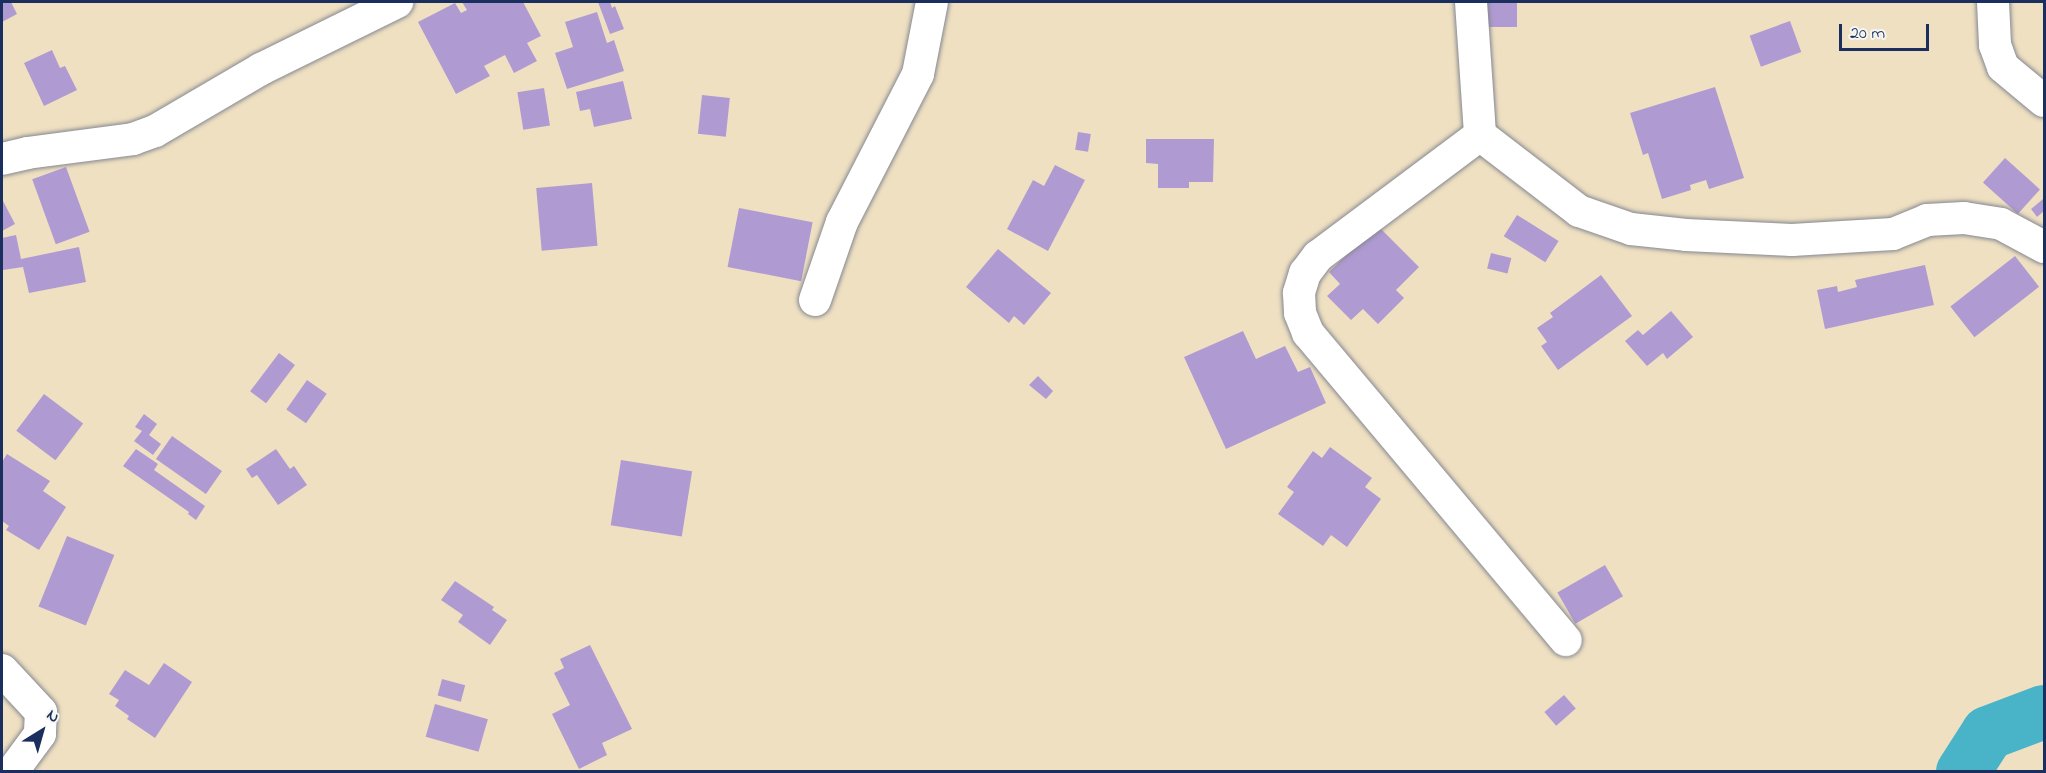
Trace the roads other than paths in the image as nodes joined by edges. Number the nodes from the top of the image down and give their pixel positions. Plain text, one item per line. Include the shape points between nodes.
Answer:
1 (397, 2) edge
2 (932, 2) edge
3 (1471, 2) edge
4 (1993, 2) edge
5 (2044, 101) edge
6 (1480, 135) junction
7 (2, 159) edge
8 (2044, 247) edge
9 (815, 300) dead end
10 (1566, 640) dead end
11 (2, 670) edge
12 (12, 771) edge

1 - 7 street via 261,69 133,140
2 - 9 street via 918,74 842,222
3 - 6 street
4 - 5 street via 1995,45 2003,67
6 - 8 street via 1579,211 1631,229 1792,240 1893,234 1927,220 1964,218 2001,224
6 - 10 street via 1318,256 1305,273 1299,293 1300,313 1308,333
11 - 12 street via 41,712 40,734

